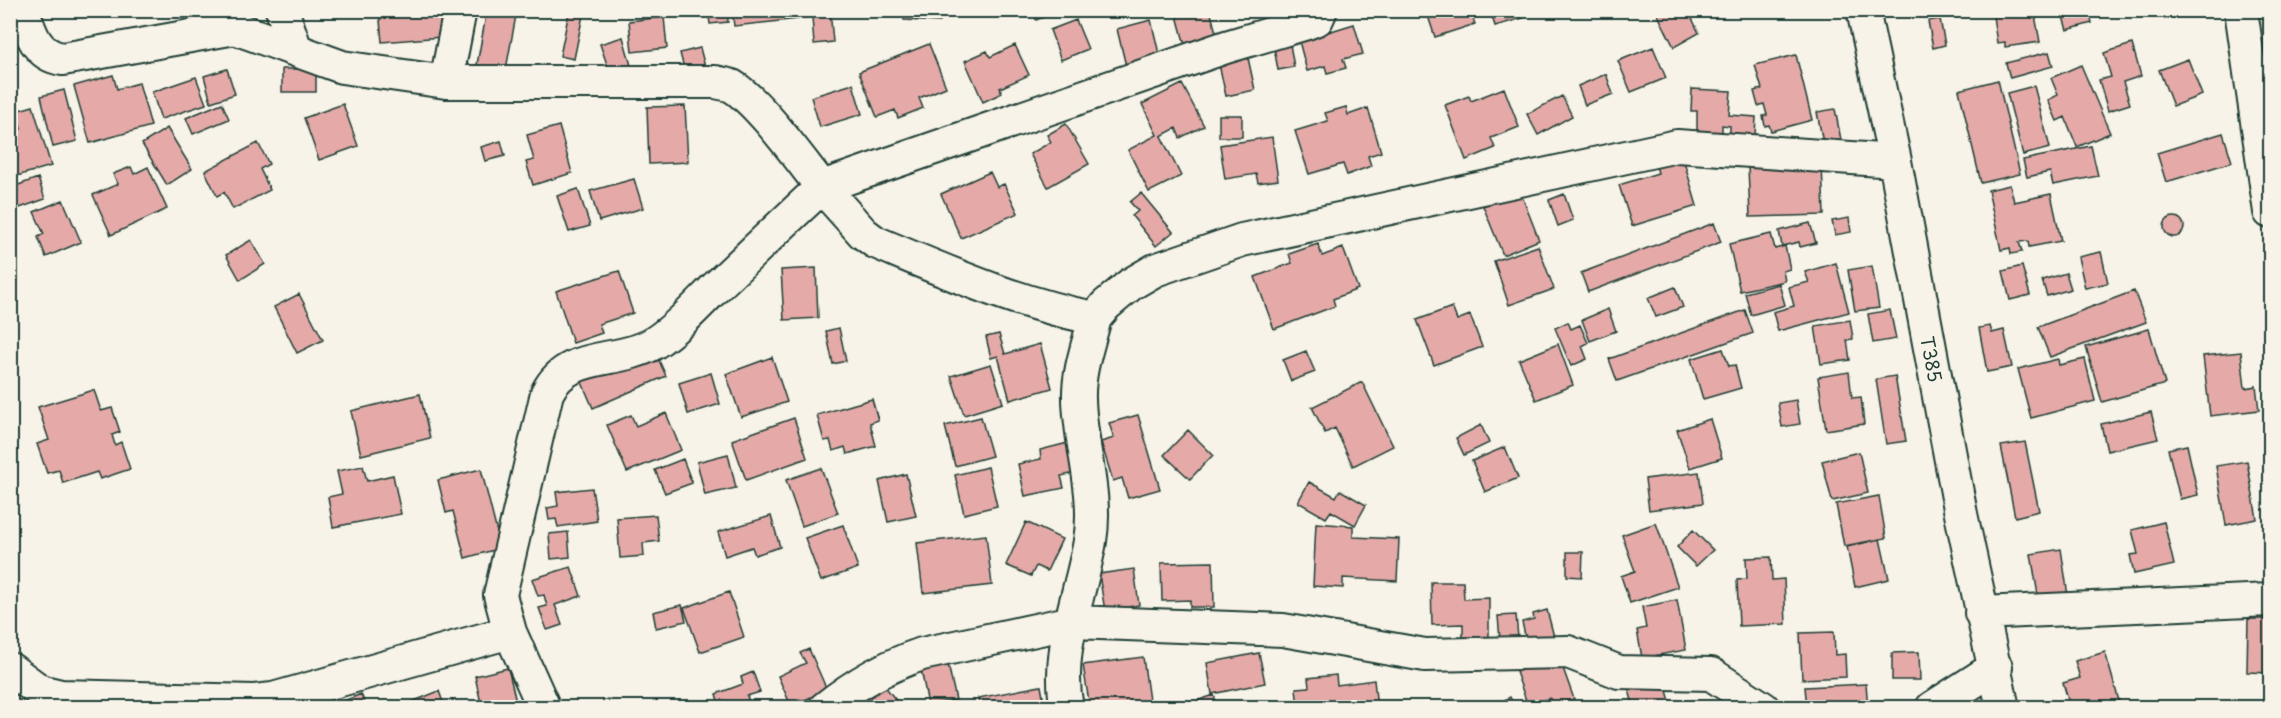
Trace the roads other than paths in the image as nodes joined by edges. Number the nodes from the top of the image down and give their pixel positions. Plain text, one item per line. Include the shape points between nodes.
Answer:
1 (23, 10) edge
2 (282, 10) edge
3 (460, 10) edge
4 (1321, 10) edge
5 (1863, 10) edge
6 (2241, 10) edge
7 (296, 50) junction
8 (446, 82) junction
9 (1895, 161) junction
10 (822, 186) junction
11 (2271, 212) edge
12 (1095, 318) junction
13 (2271, 600) edge
14 (1981, 613) junction
15 (1073, 622) junction
16 (510, 632) junction
17 (1995, 667) junction
18 (10, 669) edge
19 (544, 708) edge
20 (825, 708) edge
21 (1067, 708) edge
22 (1762, 708) edge
23 (1932, 708) edge
24 (2003, 708) edge

1 - 7 street via 31,36 43,53 53,58 223,28 235,28
2 - 7 street
3 - 8 street
4 - 10 street via 1317,19 1307,23
5 - 9 street, T385 / T385
6 - 11 street
7 - 8 street via 359,71
8 - 10 street via 731,85 767,120
9 - 12 street via 1677,146 1242,240 1155,270 1131,285
9 - 14 street, T385 / T385
10 - 12 street via 875,242 959,278 1065,313
10 - 16 street via 670,331 637,351 571,366 557,375 546,393 502,579 500,595
12 - 15 street via 1079,399 1091,539
13 - 14 street
14 - 17 street, T385 / T385
15 - 20 street via 900,661 872,674
15 - 21 street via 1066,652
15 - 22 street via 1283,630 1425,655 1568,652 1618,672 1711,674
16 - 18 street via 273,699 254,701 61,696 40,691
16 - 19 street
17 - 23 street
17 - 24 street, T385 / T385

